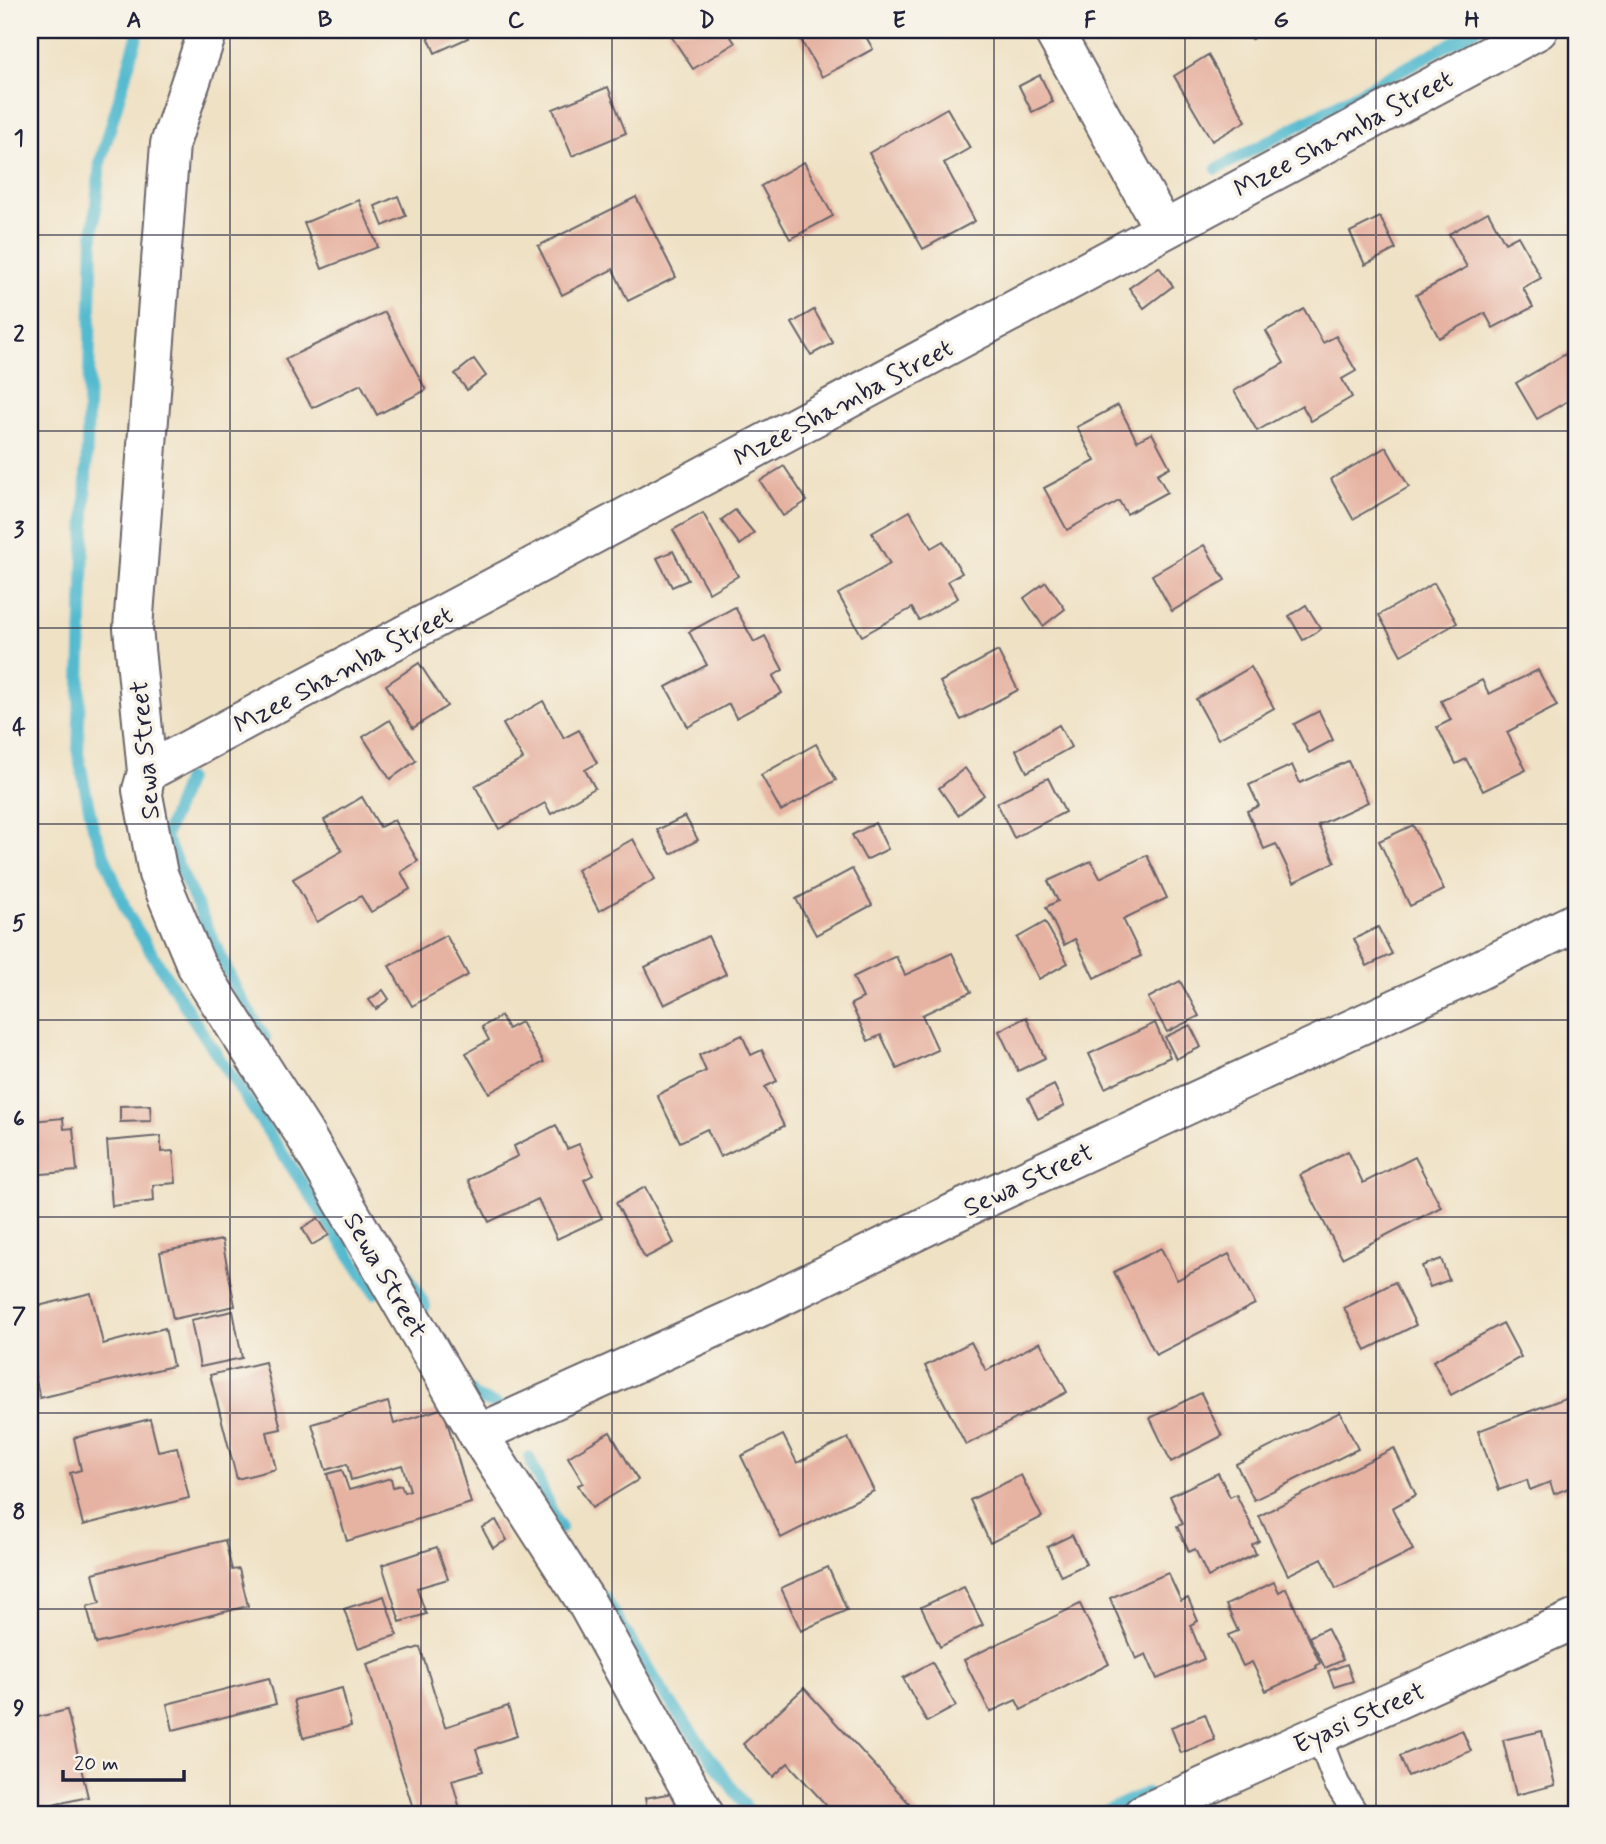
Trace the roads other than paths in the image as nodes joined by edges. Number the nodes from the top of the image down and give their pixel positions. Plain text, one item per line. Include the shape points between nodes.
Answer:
1 (208, 30) edge
2 (1053, 30) edge
3 (1538, 30) edge
4 (1163, 228) junction
5 (147, 772) junction
6 (1576, 922) edge
7 (478, 1434) junction
8 (1576, 1619) edge
9 (1318, 1735) junction
10 (705, 1814) edge
11 (1143, 1814) edge
12 (1356, 1814) edge

1 - 5 street, Sewa Street via 170,144 133,628
2 - 4 street
3 - 4 street, Mzee Shamba Street
4 - 5 street, Mzee Shamba Street via 550,561
5 - 7 street, Sewa Street via 142,790 158,874 196,965 303,1132
6 - 7 street, Sewa Street via 758,1308
7 - 10 street, Sewa Street via 584,1600
8 - 9 street, Eyasi Street
9 - 11 street, Eyasi Street
9 - 12 lane via 1337,1784

